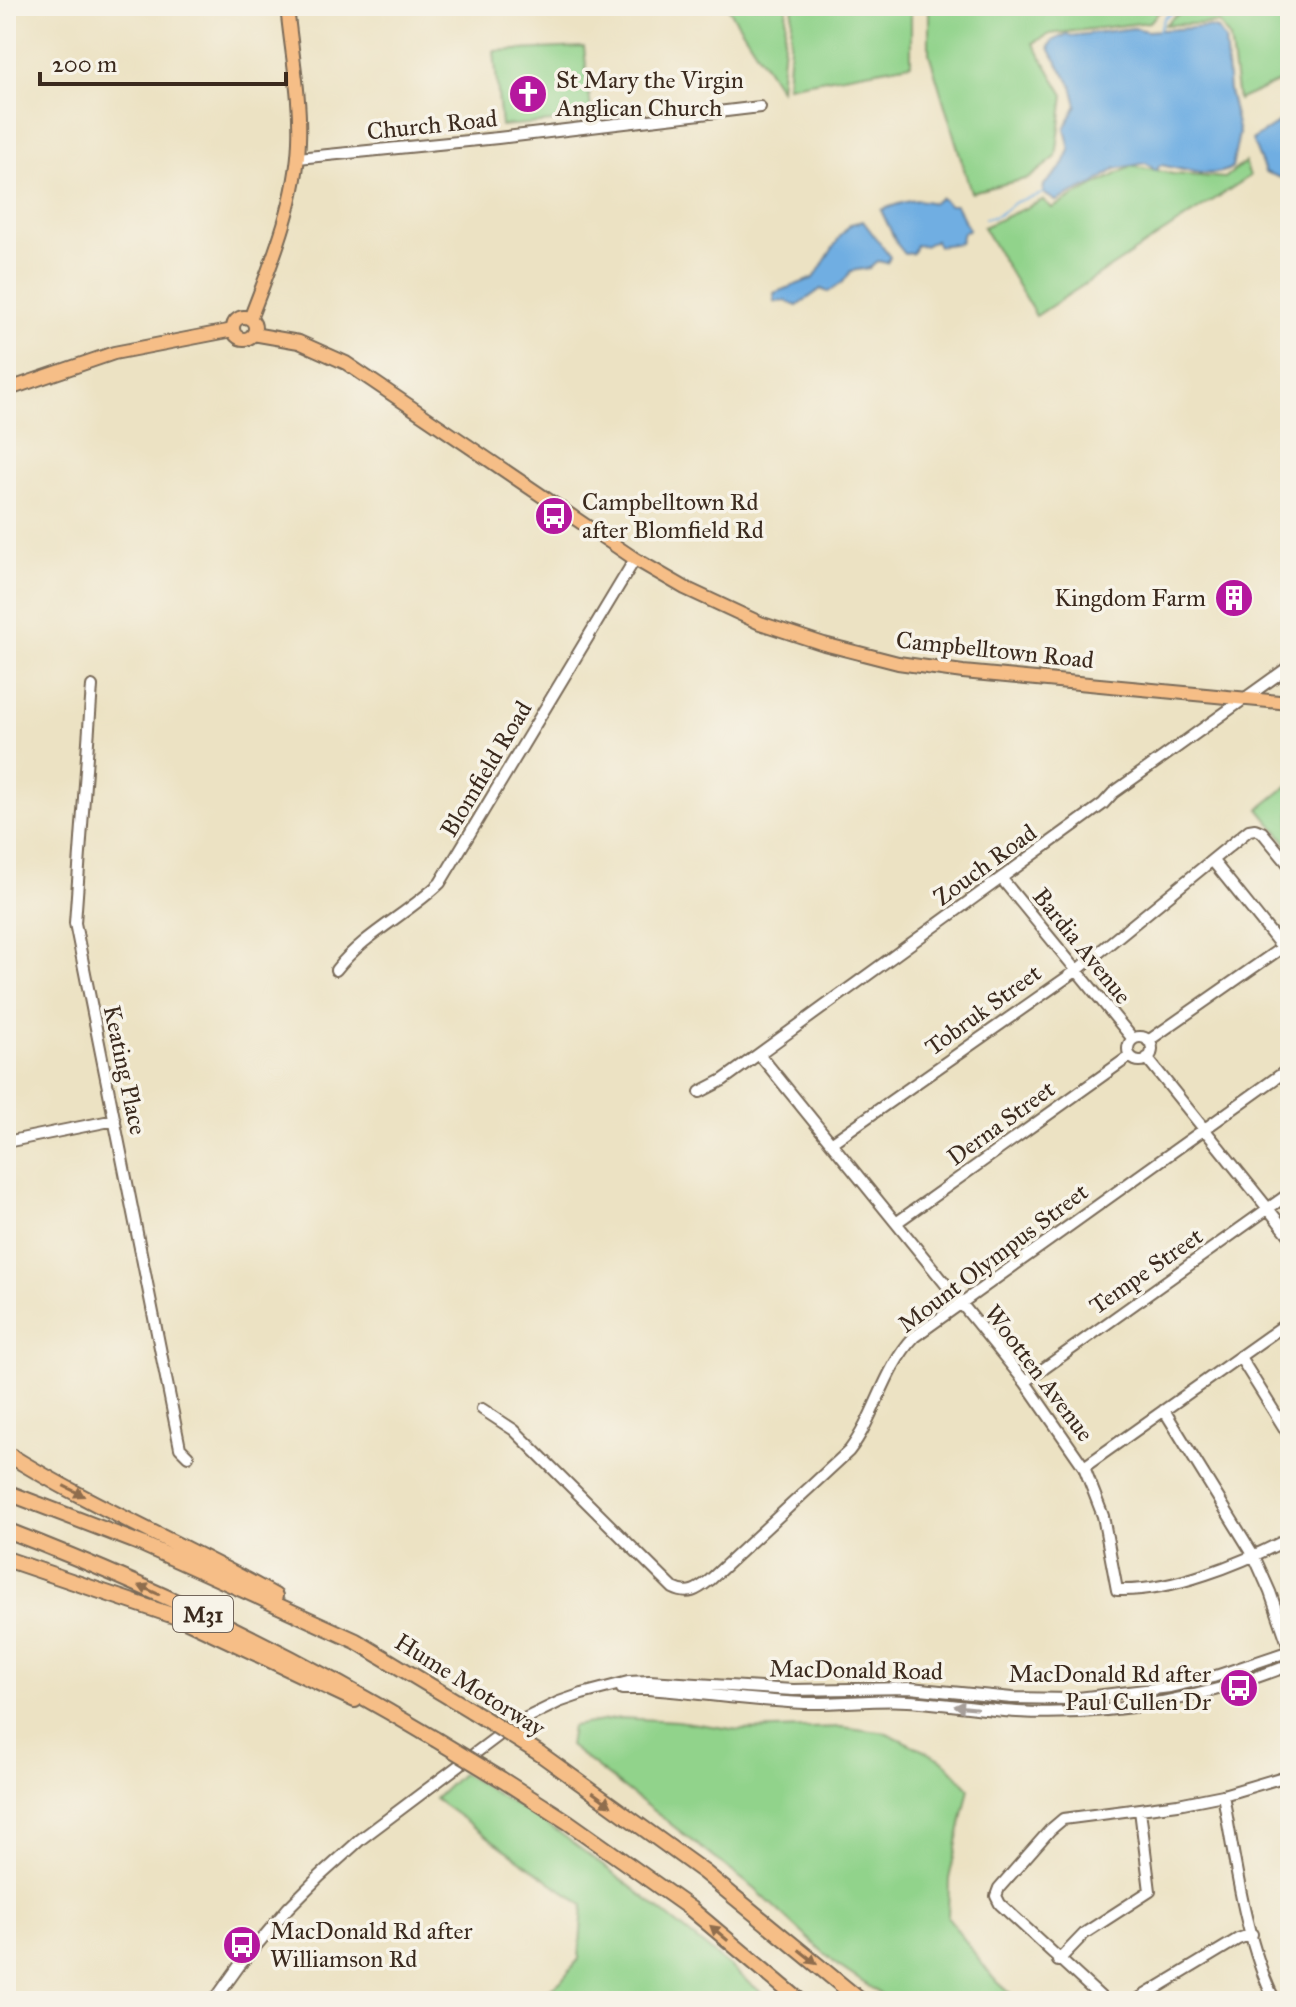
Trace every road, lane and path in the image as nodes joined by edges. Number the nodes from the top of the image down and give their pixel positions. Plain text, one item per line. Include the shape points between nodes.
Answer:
1 (287, 6) edge
2 (760, 107) dead end
3 (298, 158) junction
4 (250, 319) junction
5 (233, 330) junction
6 (253, 334) junction
7 (6, 390) edge
8 (635, 559) junction
9 (1290, 666) edge
10 (92, 686) dead end
11 (1210, 695) junction
12 (1243, 698) junction
13 (1290, 703) edge
14 (1214, 719) junction
15 (1212, 860) junction
16 (1290, 866) edge
17 (1001, 878) junction
18 (1288, 949) edge
19 (336, 970) dead end
20 (1076, 971) junction
21 (1133, 1039) junction
22 (1148, 1041) junction
23 (759, 1054) junction
24 (1130, 1056) junction
25 (1147, 1058) junction
26 (1290, 1068) edge
27 (700, 1092) dead end
28 (115, 1120) junction
29 (1204, 1129) junction
30 (6, 1142) edge
31 (831, 1143) junction
32 (1290, 1193) edge
33 (1268, 1209) junction
34 (896, 1223) junction
35 (1290, 1236) edge
36 (960, 1302) junction
37 (1290, 1321) edge
38 (1240, 1357) junction
39 (1025, 1382) junction
40 (482, 1409) dead end
41 (1164, 1410) junction
42 (1290, 1435) edge
43 (6, 1453) edge
44 (188, 1456) dead end
45 (1084, 1467) junction
46 (6, 1492) edge
47 (6, 1530) edge
48 (1290, 1538) edge
49 (1254, 1556) junction
50 (6, 1559) edge
51 (356, 1641) junction
52 (1290, 1650) edge
53 (1290, 1665) edge
54 (608, 1688) junction
55 (393, 1714) junction
56 (1290, 1775) edge
57 (1223, 1795) junction
58 (1140, 1810) junction
59 (1252, 1934) junction
60 (1058, 1961) junction
61 (214, 2001) edge
62 (800, 2001) edge
63 (861, 2001) edge
64 (1105, 2001) edge
65 (1135, 2001) edge
66 (1275, 2001) edge

1 - 3 main road
2 - 3 street, Church Road
3 - 4 main road via 286,215
4 - 5 main road via 238,319
4 - 6 main road
5 - 6 main road via 244,340
5 - 7 main road via 114,353
6 - 8 main road, Campbelltown Road via 299,342 346,363
8 - 11 main road, Campbelltown Road via 760,623 898,663
8 - 19 street, Blomfield Road via 440,883
9 - 12 street, Zouch Road
10 - 28 street, Keating Place via 75,923
11 - 12 main road, Campbelltown Road
11 - 14 street via 1217,708
12 - 13 main road, Campbelltown Road
12 - 14 street, Zouch Road
14 - 17 street, Zouch Road
15 - 16 street, Tobruk Street via 1255,829
15 - 18 street
15 - 20 street, Tobruk Street
17 - 20 street, Bardia Avenue
17 - 23 street, Zouch Road
18 - 22 street
20 - 21 street, Bardia Avenue
20 - 31 street, Tobruk Street
21 - 22 street
21 - 24 street
22 - 25 street
23 - 27 street, Zouch Road
23 - 31 street, Wootten Avenue
24 - 25 street
24 - 34 street, Derna Street
25 - 29 street
26 - 29 street, Mount Olympus Street
28 - 30 street
28 - 44 street, Keating Place via 180,1448
29 - 33 street
29 - 36 street, Mount Olympus Street
31 - 34 street, Wootten Avenue
32 - 33 street, Tempe Street
33 - 35 street
33 - 39 street, Tempe Street
34 - 36 street, Wootten Avenue
36 - 39 street, Wootten Avenue
36 - 40 street, Mount Olympus Street via 901,1351 849,1451 690,1593 673,1588 514,1430
37 - 38 street
38 - 41 street
38 - 42 street
39 - 45 street, Wootten Avenue
41 - 45 street
41 - 49 street
43 -> 51 highway
45 - 49 street, Wootten Avenue via 1106,1525 1117,1590 1181,1580
46 - 51 highway, Hume Motorway / M31 via 142,1544
55 -> 47 highway, M31 via 215,1619
48 - 49 street
49 - 52 street
50 - 55 highway via 183,1619 338,1694
51 -> 63 highway, Hume Motorway / M31, bridge via 539,1753 704,1872
52 - 54 street, MacDonald Road via 1170,1687 1070,1699 910,1688 793,1690 649,1681
53 -> 54 street, MacDonald Road via 1176,1700 1060,1712 896,1700 807,1703
54 - 61 street, MacDonald Road via 559,1702 514,1724 361,1839 288,1908
62 -> 55 highway, M31, bridge via 691,1909 568,1822
56 - 57 street
57 - 58 street
57 - 59 street
58 - 60 street via 1150,1891 1085,1933
58 - 60 street via 1063,1819 997,1892 1000,1904
59 - 65 street
59 - 66 street
60 - 64 street

